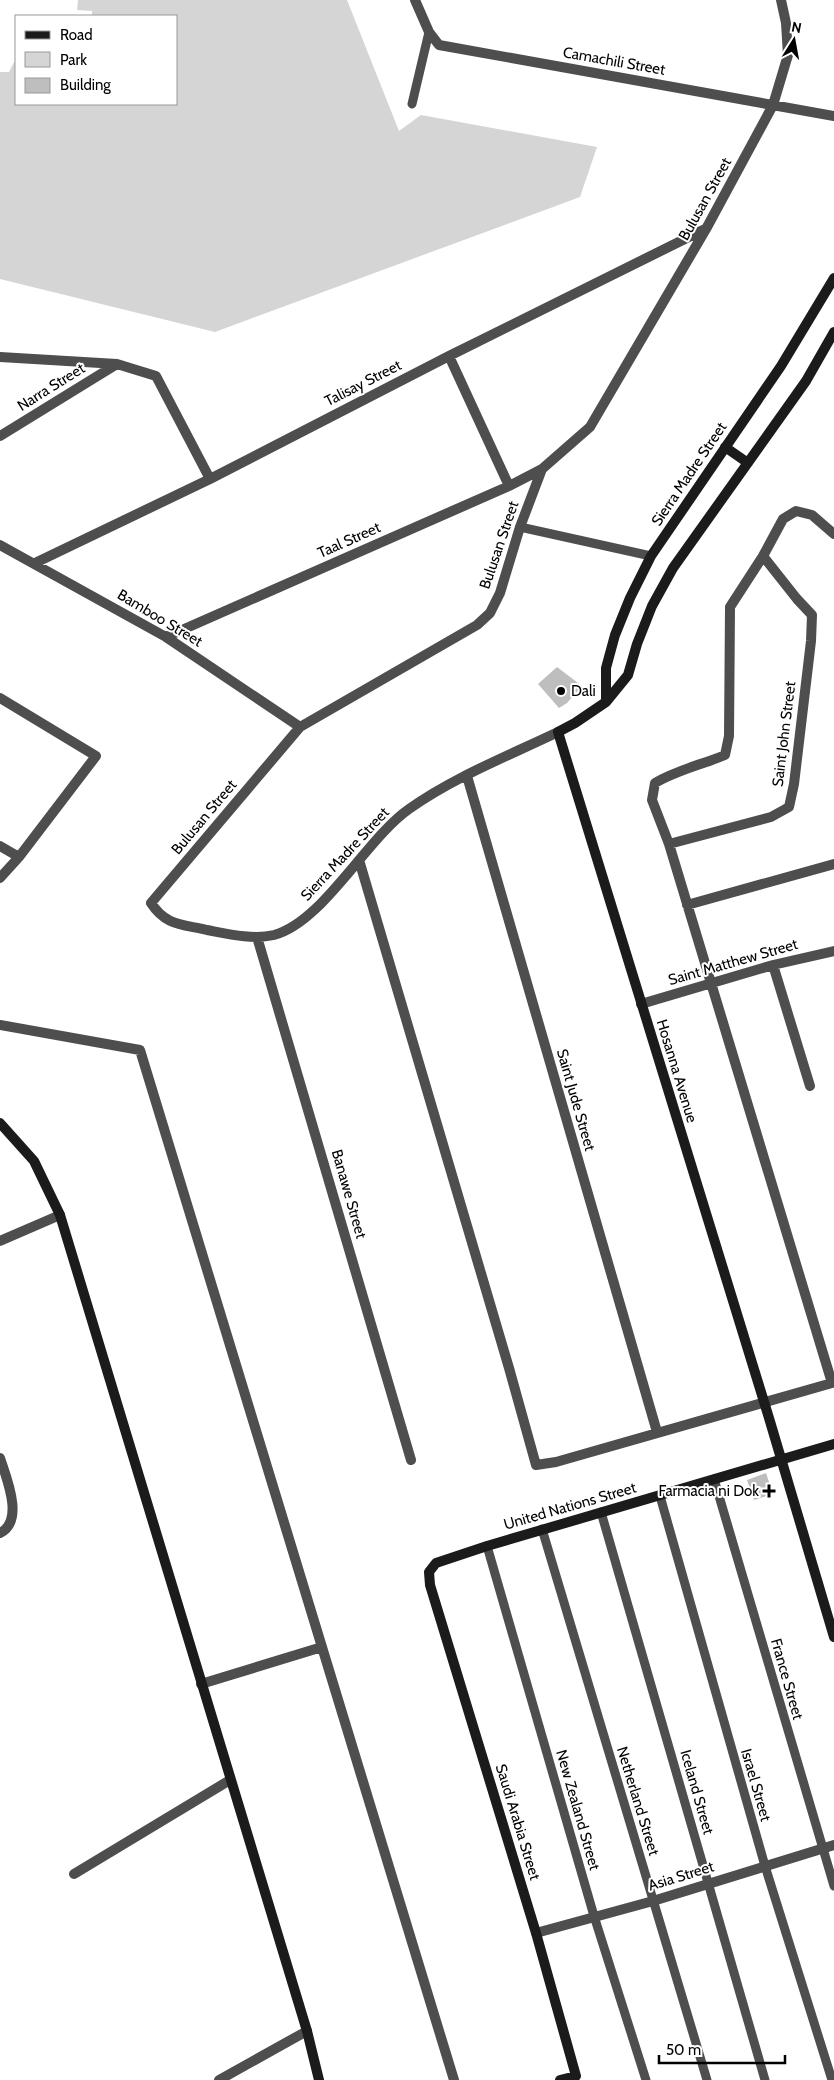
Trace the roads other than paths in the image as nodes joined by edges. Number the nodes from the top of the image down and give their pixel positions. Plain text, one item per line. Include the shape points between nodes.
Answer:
1 (415, 0) edge
2 (780, 0) edge
3 (429, 32) junction
4 (412, 104) dead end
5 (773, 105) junction
6 (834, 116) edge
7 (706, 229) junction
8 (834, 278) edge
9 (834, 332) edge
10 (448, 356) junction
11 (0, 357) edge
12 (117, 364) junction
13 (0, 436) edge
14 (725, 446) junction
15 (748, 463) junction
16 (542, 469) junction
17 (210, 479) junction
18 (509, 486) junction
19 (520, 527) junction
20 (834, 534) edge
21 (0, 545) edge
22 (651, 556) junction
23 (763, 556) junction
24 (35, 563) junction
25 (166, 637) junction
26 (0, 698) edge
27 (606, 702) junction
28 (300, 727) junction
29 (558, 732) junction
30 (466, 776) junction
31 (669, 844) junction
32 (0, 846) edge
33 (19, 857) junction
34 (359, 860) junction
35 (834, 864) edge
36 (0, 878) edge
37 (151, 903) joint
38 (687, 905) junction
39 (257, 937) junction
40 (834, 951) edge
41 (773, 965) junction
42 (710, 984) junction
43 (641, 1004) junction
44 (0, 1025) edge
45 (810, 1086) dead end
46 (0, 1122) edge
47 (60, 1215) junction
48 (0, 1241) edge
49 (764, 1401) junction
50 (657, 1432) junction
51 (834, 1444) edge
52 (0, 1458) edge
53 (781, 1459) junction
54 (411, 1460) dead end
55 (714, 1479) junction
56 (660, 1496) junction
57 (602, 1512) junction
58 (542, 1529) junction
59 (0, 1533) edge
60 (487, 1546) junction
61 (429, 1572) joint
62 (834, 1637) edge
63 (322, 1647) junction
64 (201, 1684) junction
65 (230, 1780) junction
66 (834, 1845) edge
67 (823, 1849) junction
68 (765, 1866) junction
69 (74, 1874) dead end
70 (710, 1884) junction
71 (834, 1886) edge
72 (653, 1901) junction
73 (594, 1916) junction
74 (536, 1933) junction
75 (307, 2032) junction
76 (577, 2078) edge
77 (219, 2080) edge
78 (319, 2080) edge
79 (454, 2080) edge
80 (560, 2080) edge
81 (646, 2080) edge
82 (707, 2080) edge
83 (765, 2080) edge
84 (832, 2080) edge

1 - 3 street, Camachili Street
2 - 5 street, Bulusan Street via 786,23 788,55
3 - 4 lane
3 - 5 street, Camachili Street via 439,45
5 - 6 street, Camachili Street
5 - 7 street, Bulusan Street
7 - 10 street, Talisay Street
7 - 16 street, Bulusan Street via 590,427
8 - 14 street, Sierra Madre Street via 782,366
9 - 15 street, Sierra Madre Street via 806,381
10 - 17 street, Talisay Street
10 - 18 street
11 - 12 street
12 - 13 street, Narra Street
12 - 17 street via 156,376
14 - 15 street
14 - 22 street, Sierra Madre Street
15 - 27 street, Sierra Madre Street via 673,568 649,614 628,675
16 - 18 street, Taal Street
16 - 19 street, Bulusan Street
17 - 24 street, Talisay Street
18 - 25 street, Taal Street
19 - 22 lane
19 - 28 street, Bulusan Street via 500,594 484,619
20 - 23 street via 812,515 796,511 783,519
21 - 24 street, Bamboo Street
22 - 27 street, Sierra Madre Street via 615,635 606,668
23 - 31 street via 730,607 728,736 724,755 670,774 655,783 652,800
23 - 31 street, Saint John Street via 812,615 789,807 770,817
24 - 25 street, Bamboo Street
25 - 28 street, Bamboo Street
26 - 33 street via 96,756
27 - 29 street, Sierra Madre Street
28 - 37 street, Bulusan Street
29 - 30 street, Sierra Madre Street
29 - 43 street, Hosanna Avenue
30 - 34 street, Sierra Madre Street via 408,809 381,833
30 - 50 street, Saint Jude Street
31 - 38 street
32 - 33 street
33 - 36 street
34 - 39 street, Sierra Madre Street via 294,927 275,935
34 - 50 street via 536,1465
35 - 38 street
37 - 39 street, Sierra Madre Street via 159,915 171,922
38 - 42 street
39 - 54 street, Banawe Street
40 - 41 street, Saint Matthew Street
41 - 42 street, Saint Matthew Street
41 - 45 street
42 - 43 street, Saint Matthew Street
42 - 49 street via 832,1383
43 - 49 street, Hosanna Avenue
44 - 63 street via 140,1050
46 - 47 street via 34,1161
47 - 48 street
47 - 64 street
49 - 50 street
49 - 53 street, Hosanna Avenue
51 - 53 street, United Nations Street
52 - 59 street via 13,1501 12,1518
53 - 55 street, United Nations Street
53 - 62 street, Hosanna Avenue
55 - 56 street, United Nations Street
55 - 67 lane, France Street
56 - 57 street, United Nations Street
56 - 68 lane, Israel Street
57 - 58 street, United Nations Street
57 - 70 lane, Iceland Street
58 - 60 street, United Nations Street
58 - 72 lane, Netherland Street
60 - 61 street, United Nations Street via 436,1563
60 - 73 lane, New Zealand Street
61 - 74 street, Saudi Arabia Street
63 - 64 street
63 - 79 street
64 - 65 street
65 - 69 street
65 - 75 street
66 - 67 street, Asia Street
67 - 68 street, Asia Street
67 - 71 lane, France Street
68 - 70 street, Asia Street
68 - 84 lane, Israel Street
70 - 72 street, Asia Street
70 - 83 lane, Iceland Street
72 - 73 street, Asia Street
72 - 82 lane, Netherland Street
73 - 74 street, Asia Street
73 - 81 lane, New Zealand Street
74 - 76 street, Saudi Arabia Street
75 - 77 street
75 - 78 street
76 - 80 street

